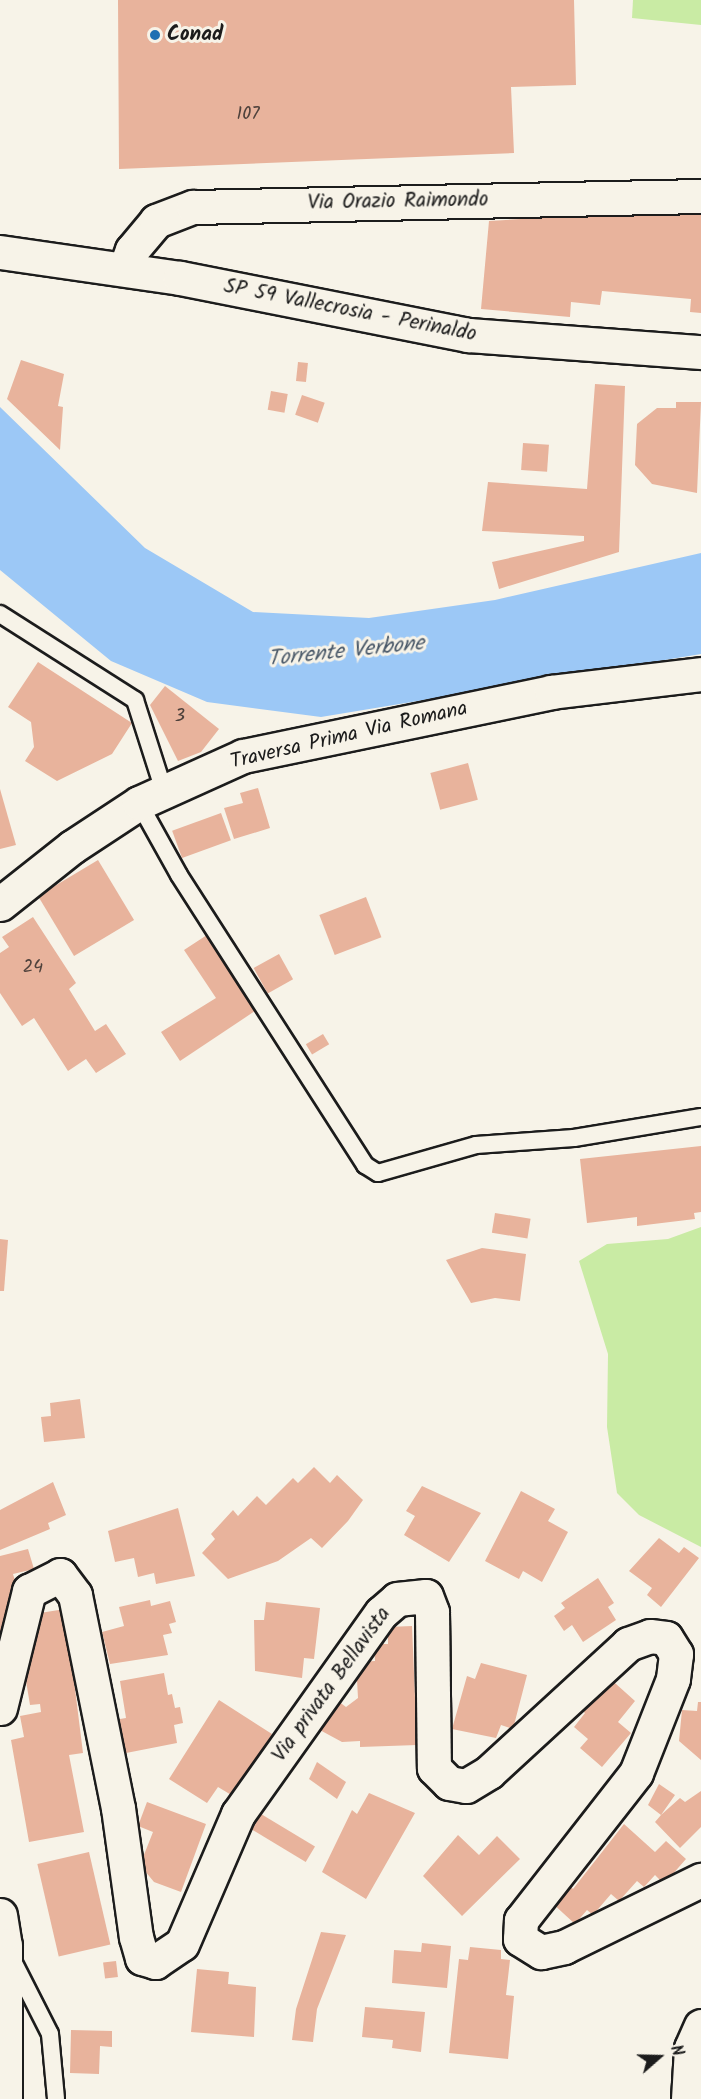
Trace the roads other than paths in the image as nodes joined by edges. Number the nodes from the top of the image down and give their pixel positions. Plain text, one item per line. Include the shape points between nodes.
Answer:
1 (701, 196) edge
2 (0, 252) edge
3 (125, 269) junction
4 (701, 352) edge
5 (0, 614) edge
6 (701, 674) edge
7 (152, 797) junction
8 (0, 904) edge
9 (701, 1116) edge
10 (0, 1708) edge
11 (700, 1880) edge
12 (3, 1930) edge
13 (3, 2012) edge
14 (701, 2026) edge
15 (5, 2099) edge
16 (56, 2099) edge
17 (688, 2099) edge

1 - 3 street, Via Orazio Raimondo via 193,207 156,221 132,250
2 - 3 street, SP 59 Vallecrosia - Perinaldo
3 - 4 street, SP 59 Vallecrosia - Perinaldo via 468,335
5 - 7 lane via 135,700
6 - 7 street, Traversa Prima Via Romana via 551,692 243,756
7 - 8 street, Traversa Prima Via Romana via 72,847
7 - 9 lane via 192,896 275,1017 365,1165 378,1173 476,1145 574,1138
10 - 11 street, Via privata Bellavista via 29,1591 60,1575 75,1595 118,1808 136,1937 142,1958 154,1962 182,1944 238,1814 381,1613 397,1599 426,1596 432,1612 434,1768 449,1783 466,1786 489,1772 628,1644 650,1636 666,1638 676,1654 673,1679 636,1773 521,1920 520,1939 541,1952 564,1947
12 - 13 street
12 - 16 lane via 50,2034
13 - 15 street
14 - 17 street via 691,2048

